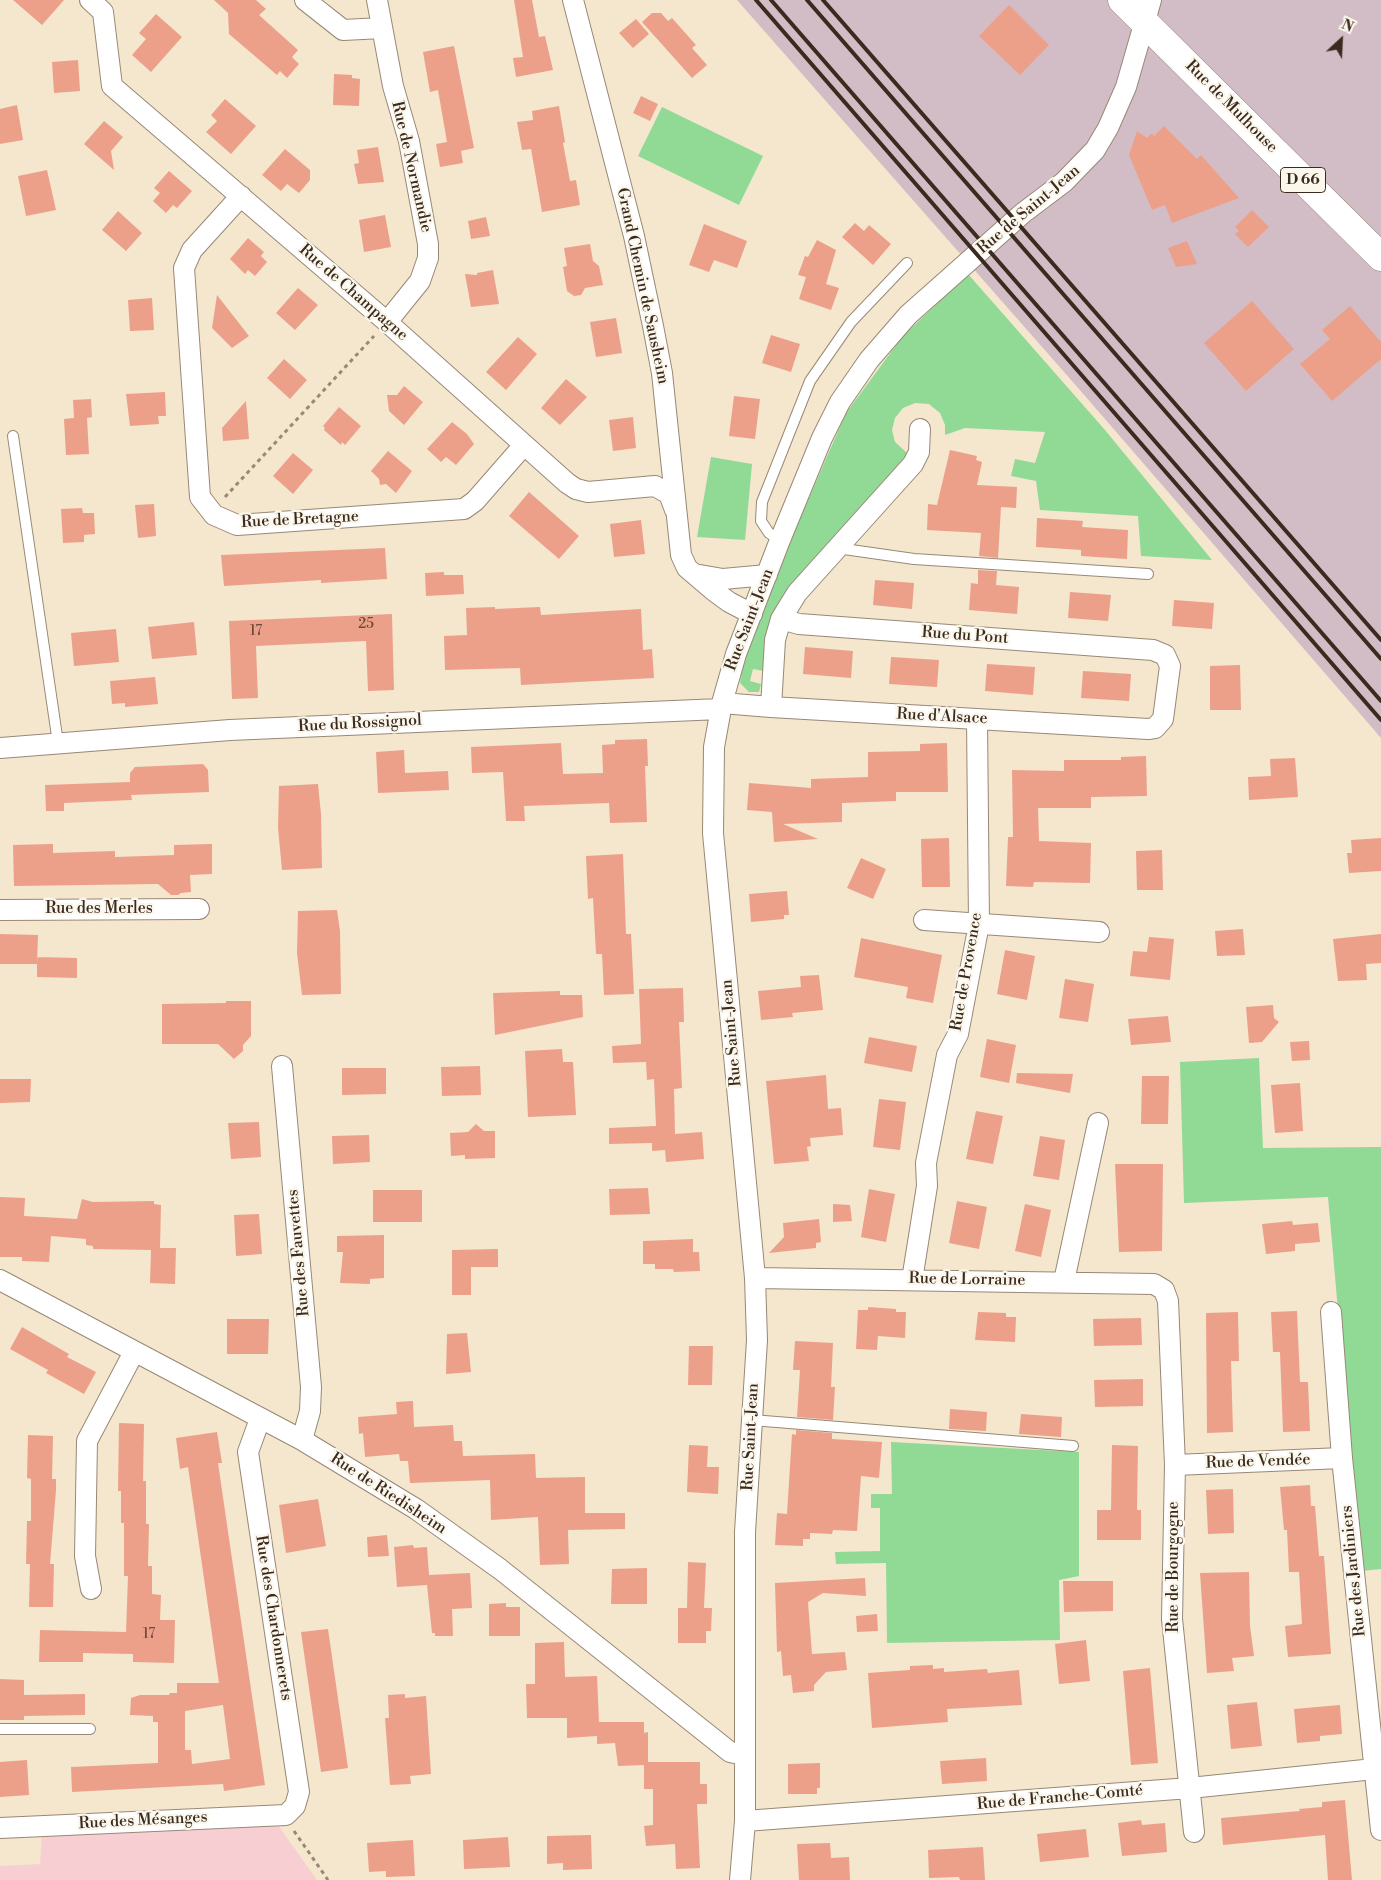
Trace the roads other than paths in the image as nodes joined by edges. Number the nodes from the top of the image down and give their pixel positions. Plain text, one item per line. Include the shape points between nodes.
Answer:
1 (90, 0) edge
2 (305, 0) edge
3 (377, 0) edge
4 (573, 0) edge
5 (1122, 0) edge
6 (1148, 11) edge
7 (382, 28) junction
8 (241, 196) junction
9 (1381, 257) edge
10 (969, 261) joint
11 (907, 262) dead end
12 (387, 322) junction
13 (920, 429) dead end
14 (13, 436) dead end
15 (524, 445) junction
16 (675, 510) junction
17 (780, 540) junction
18 (837, 548) junction
19 (692, 573) junction
20 (1148, 574) dead end
21 (767, 575) junction
22 (752, 614) junction
23 (781, 619) junction
24 (721, 706) junction
25 (771, 706) junction
26 (977, 719) junction
27 (1160, 724) joint
28 (58, 744) junction
29 (0, 748) edge
30 (199, 909) dead end
31 (0, 910) edge
32 (924, 920) dead end
33 (979, 924) junction
34 (1099, 932) dead end
35 (282, 1066) dead end
36 (1098, 1123) dead end
37 (755, 1278) junction
38 (0, 1280) edge
39 (912, 1280) junction
40 (1064, 1281) junction
41 (1168, 1301) joint
42 (1331, 1312) dead end
43 (134, 1352) junction
44 (260, 1419) junction
45 (752, 1420) junction
46 (302, 1440) junction
47 (1073, 1446) dead end
48 (1342, 1458) junction
49 (1174, 1465) junction
50 (91, 1589) dead end
51 (90, 1729) dead end
52 (0, 1730) edge
53 (744, 1755) junction
54 (1374, 1769) junction
55 (1190, 1788) junction
56 (286, 1815) joint
57 (745, 1821) junction
58 (0, 1828) edge
59 (1381, 1830) edge
60 (1194, 1832) dead end
61 (740, 1880) edge

1 - 8 street, Rue de Champagne via 103,12 112,86
2 - 7 street via 342,30
3 - 7 street, Rue de Normandie
4 - 16 street, Grand Chemin de Sausheim via 650,307 662,373
5 - 6 main road, Rue de Mulhouse / D 66
6 - 9 main road, Rue de Mulhouse / D 66
6 - 10 street, Rue de Saint-Jean via 1126,87 1108,128 1094,150 1070,176 1022,213
7 - 12 street, Rue de Normandie via 393,86 409,141 428,244 428,258 420,280
8 - 12 street, Rue de Champagne
8 - 15 street, Rue de Bretagne via 192,250 184,268 200,497 211,512 236,525 464,509 475,501
10 - 17 street, Rue Saint-Jean via 891,332 854,381 822,438
11 - 17 lane via 851,322 810,381 762,502 761,521 769,533
12 - 15 street, Rue de Champagne
13 - 18 street, Rue Saint-Jean via 919,452 913,464
14 - 28 lane
15 - 16 street, Rue de Champagne via 576,489 595,492 655,486 669,494
16 - 19 street, Grand Chemin de Sausheim via 681,555
17 - 21 street, Rue Saint-Jean
18 - 20 lane via 914,559
18 - 23 street, Rue Saint-Jean via 797,593
19 - 21 street via 723,578
19 - 22 street, Grand Chemin de Sausheim via 729,602
21 - 22 street, Rue Saint-Jean
22 - 24 street, Rue Saint-Jean
23 - 25 street via 776,640
23 - 27 street, Rue du Pont via 799,624 1159,651 1170,666 1165,712
24 - 25 street, Rue d'Alsace
24 - 28 street, Rue du Rossignol via 230,730
24 - 37 street, Rue Saint-Jean via 714,747 713,833
25 - 26 street, Rue d'Alsace
26 - 27 street, Rue d'Alsace via 1148,729
26 - 33 street, Rue de Provence
28 - 29 street, Rue du Rossignol
30 - 31 street, Rue des Merles
32 - 33 street
33 - 34 street
33 - 39 street, Rue de Provence via 958,1034 947,1054 926,1163 927,1186
35 - 46 street, Rue des Fauvettes via 311,1387 310,1411
36 - 40 street
37 - 39 street, Rue de Lorraine
37 - 45 street, Rue Saint-Jean via 757,1340
38 - 43 street, Rue de Riedisheim
39 - 40 street, Rue de Lorraine
40 - 41 street, Rue de Lorraine via 1154,1284 1164,1290
41 - 49 street, Rue de Bourgogne
42 - 48 street, Rue des Jardiniers
43 - 44 street, Rue de Riedisheim
43 - 50 street via 87,1441 85,1556
44 - 46 street, Rue de Riedisheim
44 - 56 street, Rue des Chardonnerets via 248,1452 300,1792
45 - 47 lane
45 - 53 street, Rue Saint-Jean via 745,1532
46 - 53 street, Rue de Riedisheim via 416,1509 500,1569 730,1752
48 - 49 street, Rue de Vendée
48 - 54 street, Rue des Jardiniers
49 - 55 street, Rue de Bourgogne via 1172,1619
51 - 52 lane
53 - 57 street, Rue Saint-Jean
54 - 55 street, Rue de Franche-Comté
54 - 59 street, Rue des Jardiniers
55 - 57 street, Rue de Franche-Comté
55 - 60 street, Rue de Bourgogne
56 - 58 street, Rue des Mésanges
57 - 61 street, Rue Saint-Jean

